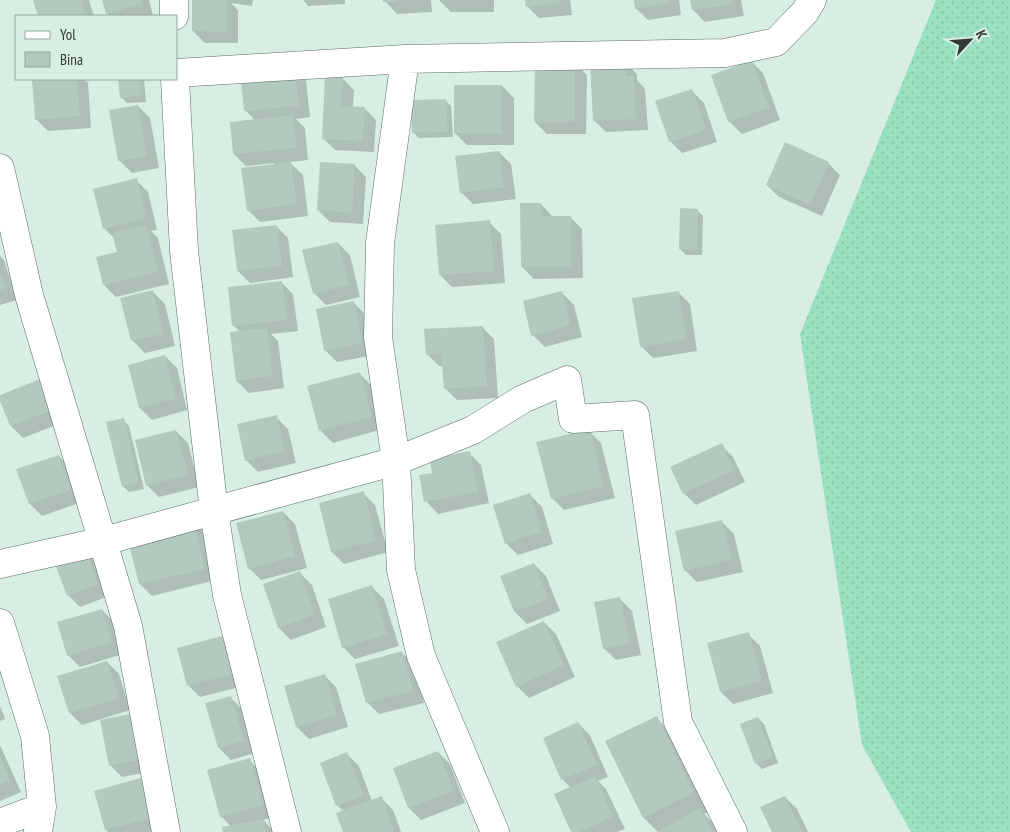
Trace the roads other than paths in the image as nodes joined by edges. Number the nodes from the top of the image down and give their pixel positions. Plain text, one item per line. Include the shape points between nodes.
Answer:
1 (174, 0) edge
2 (812, 0) edge
3 (174, 15) edge
4 (404, 59) junction
5 (178, 73) edge
6 (175, 80) edge
7 (0, 168) edge
8 (396, 461) junction
9 (214, 511) junction
10 (104, 542) junction
11 (0, 564) edge
12 (0, 623) edge
13 (40, 819) edge
14 (0, 824) edge
15 (166, 832) edge
16 (287, 832) edge
17 (495, 832) edge
18 (732, 832) edge

1 - 3 street
2 - 4 street via 776,42 725,53
4 - 5 street
4 - 8 street via 380,243 378,327
6 - 9 street via 184,251
7 - 10 street via 29,295
8 - 9 street
8 - 17 street via 401,570 420,656
8 - 18 street via 473,430 523,399 567,380 573,419 635,415 678,722
9 - 10 street
9 - 16 street via 227,595
10 - 11 street
10 - 15 street via 128,626
12 - 13 street via 34,736
13 - 14 street

